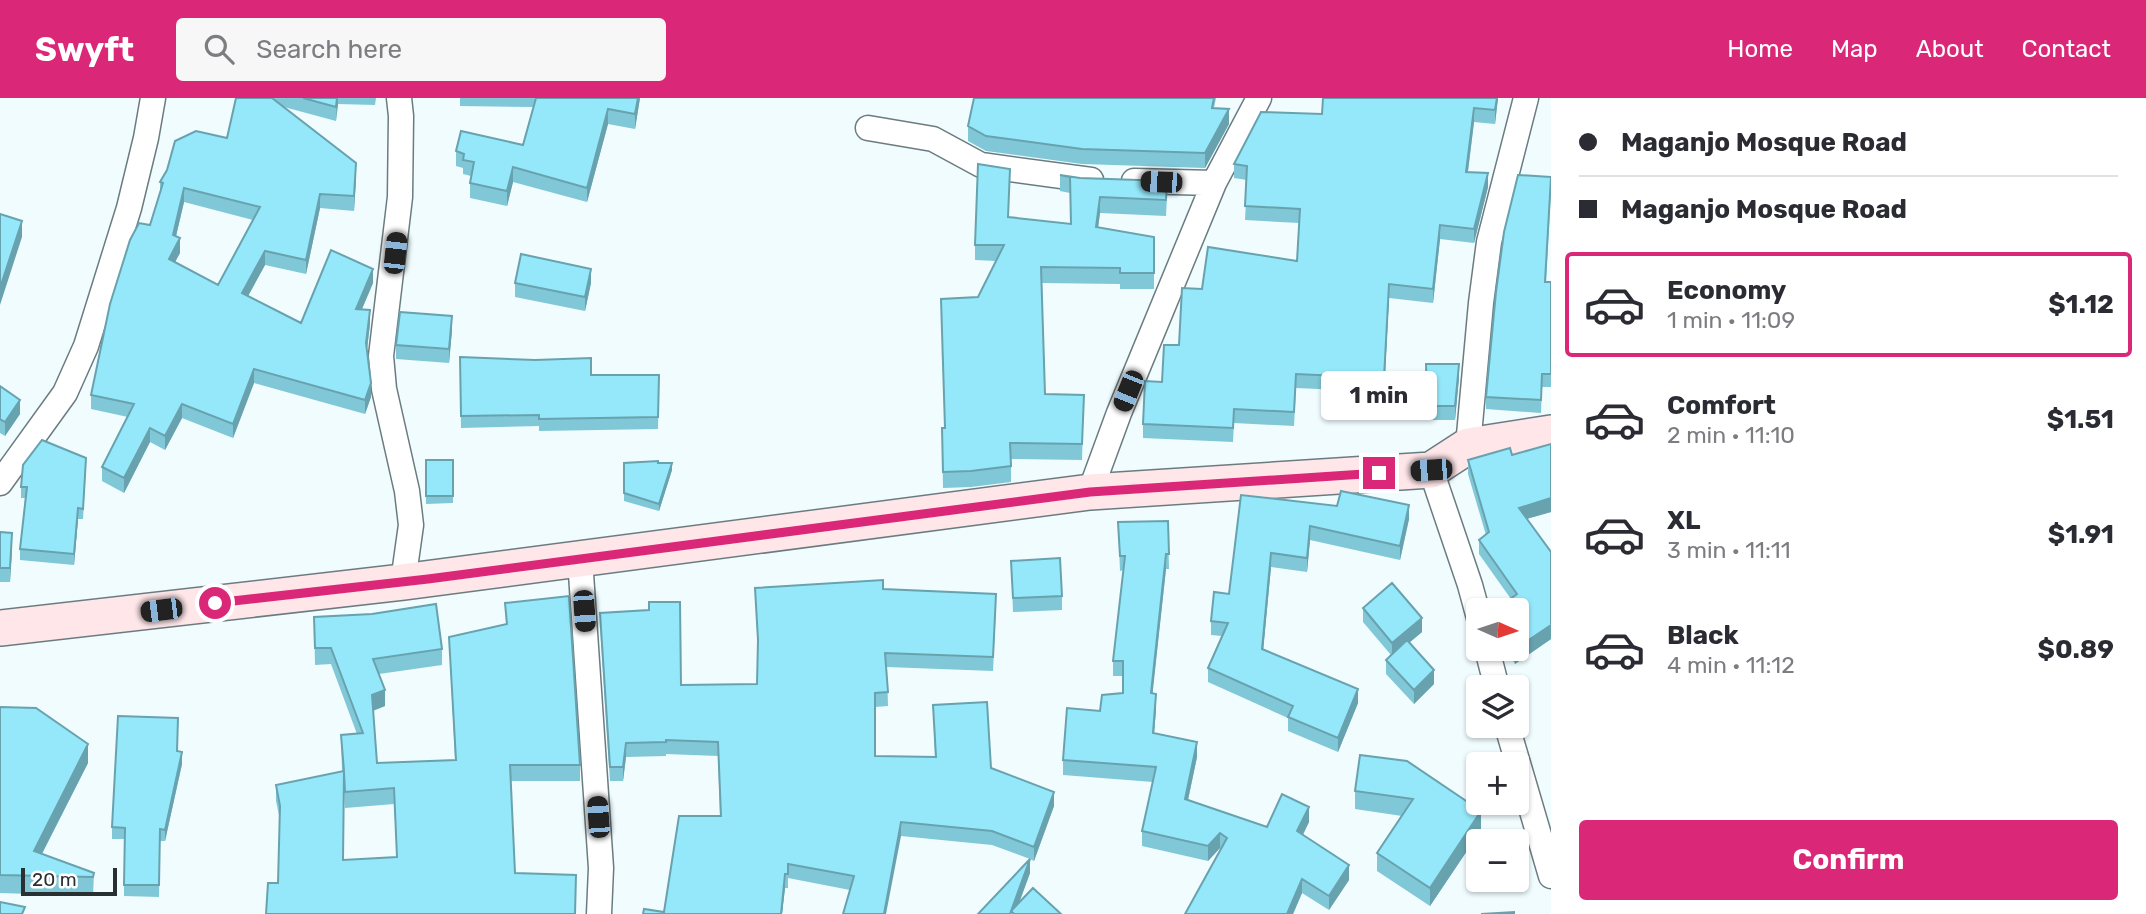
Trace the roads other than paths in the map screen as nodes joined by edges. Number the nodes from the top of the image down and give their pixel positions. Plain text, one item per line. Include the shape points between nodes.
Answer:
1 (153, 98) edge
2 (399, 98) edge
3 (1259, 98) edge
4 (1526, 98) edge
5 (868, 128) dead end
6 (1214, 183) junction
7 (1551, 433) edge
8 (1468, 446) junction
9 (1431, 470) junction
10 (0, 484) edge
11 (1090, 492) junction
12 (580, 559) junction
13 (403, 582) junction
14 (1474, 598) edge
15 (0, 628) edge
16 (1511, 738) edge
17 (1551, 876) edge
18 (599, 914) edge

1 - 10 street via 129,208 86,346 65,393
2 - 13 street via 400,197 381,356 411,525
3 - 6 street
4 - 8 street via 1489,242
5 - 6 street via 933,139 981,166 1081,179
6 - 11 street
7 - 8 street
8 - 9 street
9 - 11 street
9 - 14 street
11 - 12 street
12 - 13 street
12 - 18 street via 601,869
13 - 15 street
16 - 17 street

